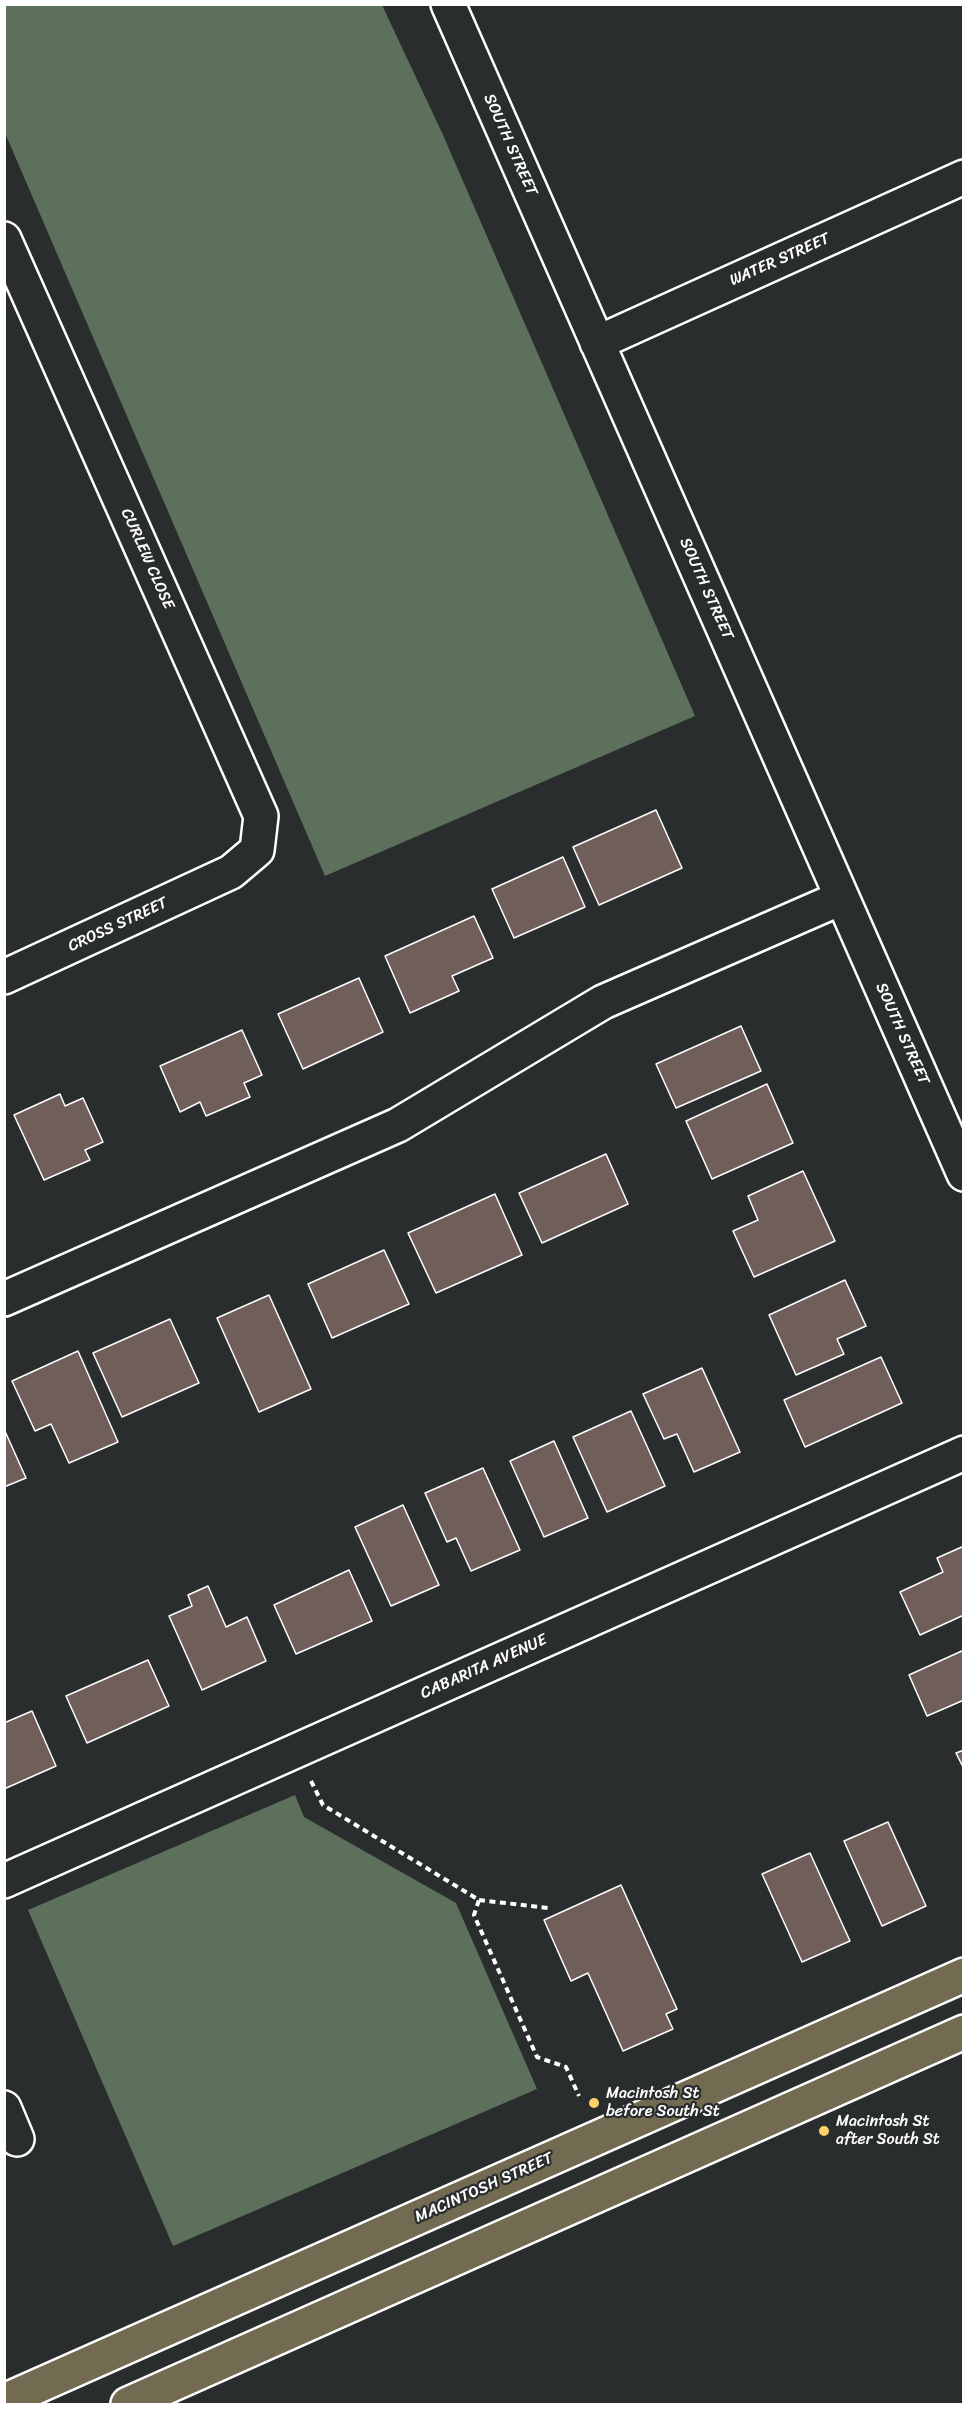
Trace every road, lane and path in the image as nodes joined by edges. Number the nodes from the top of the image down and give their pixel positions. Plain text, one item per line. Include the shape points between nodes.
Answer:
1 (448, 4) edge
2 (963, 177) edge
3 (4, 239) edge
4 (597, 343) junction
5 (231, 872) joint
6 (842, 898) junction
7 (4, 977) edge
8 (963, 1174) edge
9 (4, 1299) edge
10 (963, 1453) edge
11 (309, 1777) dead end
12 (4, 1881) edge
13 (479, 1900) junction
14 (548, 1908) dead end
15 (963, 1975) edge
16 (963, 2032) edge
17 (579, 2096) dead end
18 (4, 2108) edge
19 (17, 2139) dead end
20 (4, 2401) edge
21 (128, 2404) edge

1 - 4 street, SOUTH STREET
2 - 4 street, WATER STREET
3 - 5 street, CURLEW CLOSE via 261,816 257,850
4 - 6 street, SOUTH STREET
5 - 7 street, CROSS STREET
6 - 8 street, SOUTH STREET
6 - 9 street via 603,1002 398,1125
10 - 12 street, CABARITA AVENUE
11 - 13 path via 323,1805
13 - 14 path
13 - 17 path via 474,1915 537,2057 566,2067
15 - 20 main road, MACINTOSH STREET
16 - 21 main road
18 - 19 street

